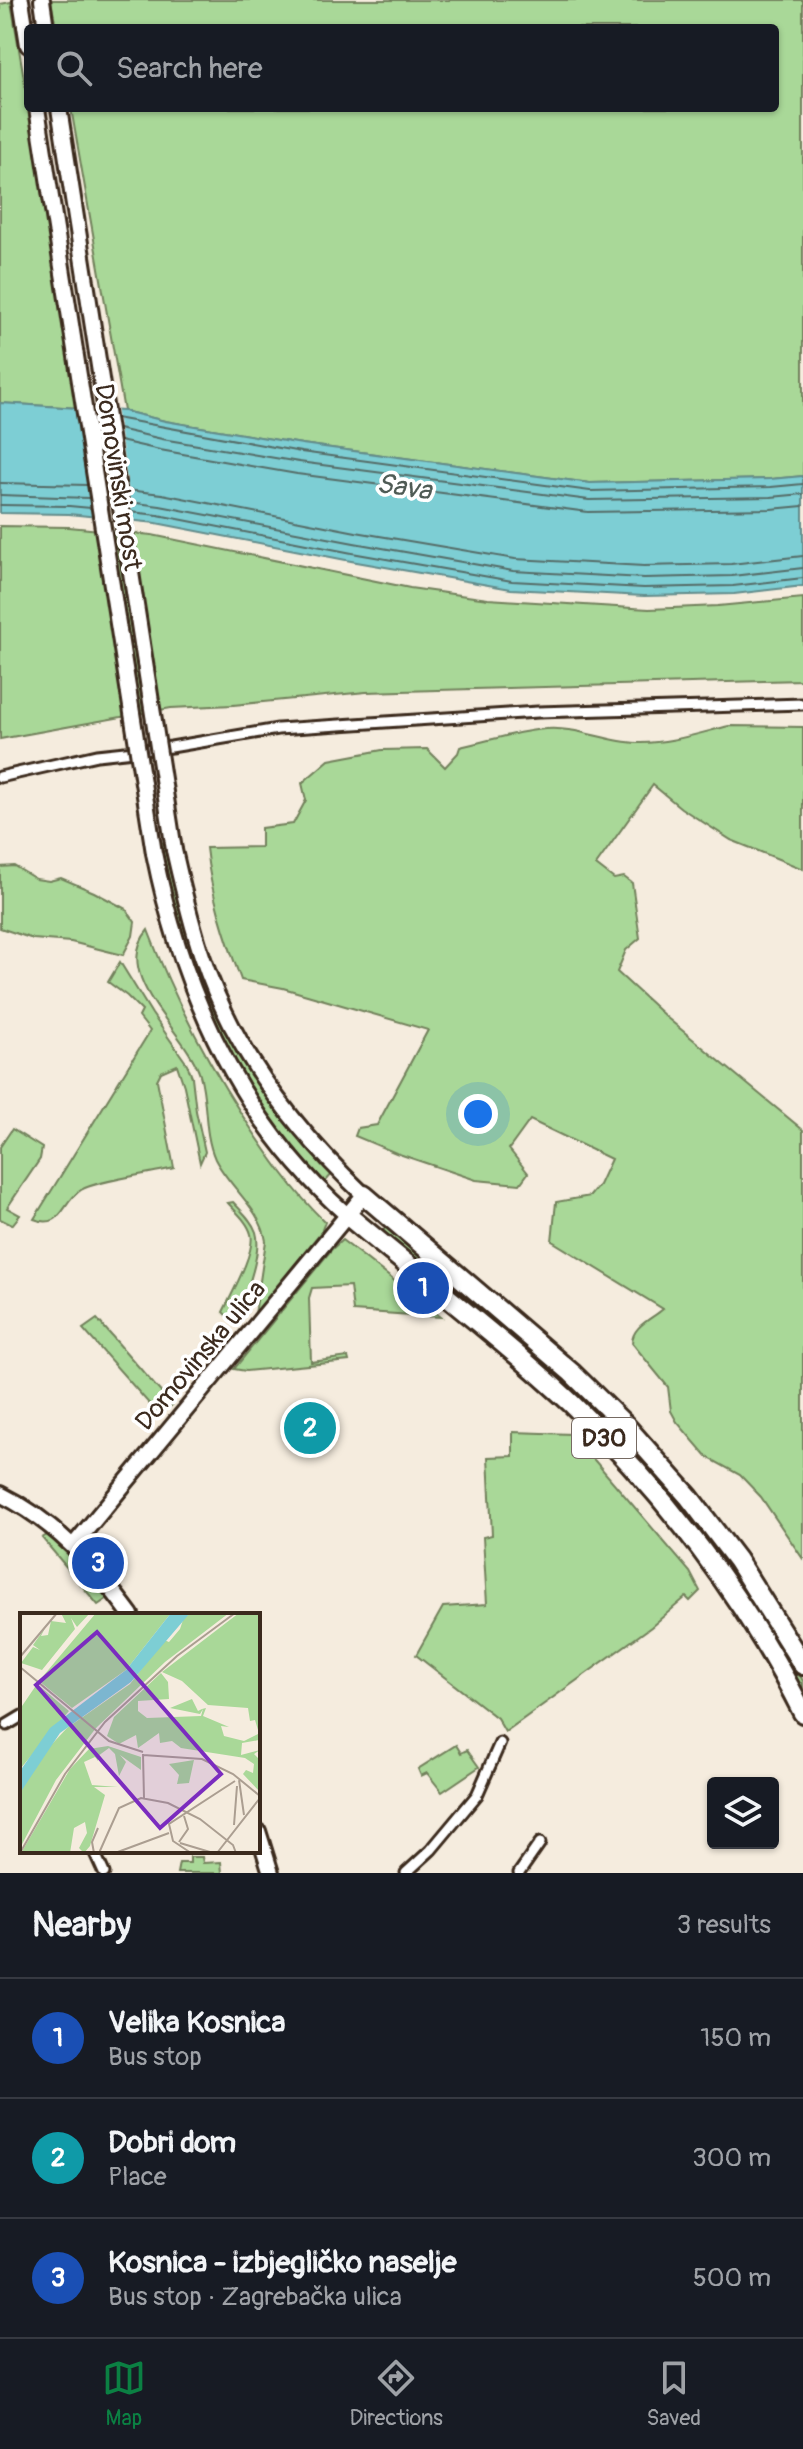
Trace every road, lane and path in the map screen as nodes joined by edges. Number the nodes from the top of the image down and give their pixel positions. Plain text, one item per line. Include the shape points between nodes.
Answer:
1 (21, 0) edge
2 (42, 0) edge
3 (25, 24) edge
4 (45, 24) edge
5 (38, 112) edge
6 (60, 112) edge
7 (803, 704) edge
8 (0, 777) edge
9 (364, 1195) junction
10 (347, 1215) junction
11 (0, 1494) edge
12 (73, 1546) junction
13 (129, 1613) edge
14 (803, 1665) edge
15 (803, 1713) edge
16 (20, 1717) edge
17 (7, 1725) dead end
18 (500, 1743) dead end
19 (260, 1837) edge
20 (540, 1843) dead end
21 (95, 1853) edge
22 (104, 1873) edge
23 (271, 1873) edge
24 (406, 1873) edge
25 (519, 1873) edge

1 - 3 main road
2 - 4 main road
5 - 10 main road, Domovinski most, bridge via 154,853 173,937 235,1077 293,1161
6 - 9 main road, Domovinski most, bridge via 184,894 203,958 250,1058 298,1127
7 - 8 street via 538,712 278,729 97,755
9 - 10 main road, Domovinska ulica
9 - 14 highway, D30 via 624,1424 737,1560
10 - 12 main road, Domovinska ulica
10 - 15 highway, D30 via 519,1356 625,1460 722,1578
11 - 12 main road via 38,1515
12 - 13 main road
16 - 17 street
18 - 24 street via 477,1795
19 - 23 main road
20 - 25 street
21 - 22 street

